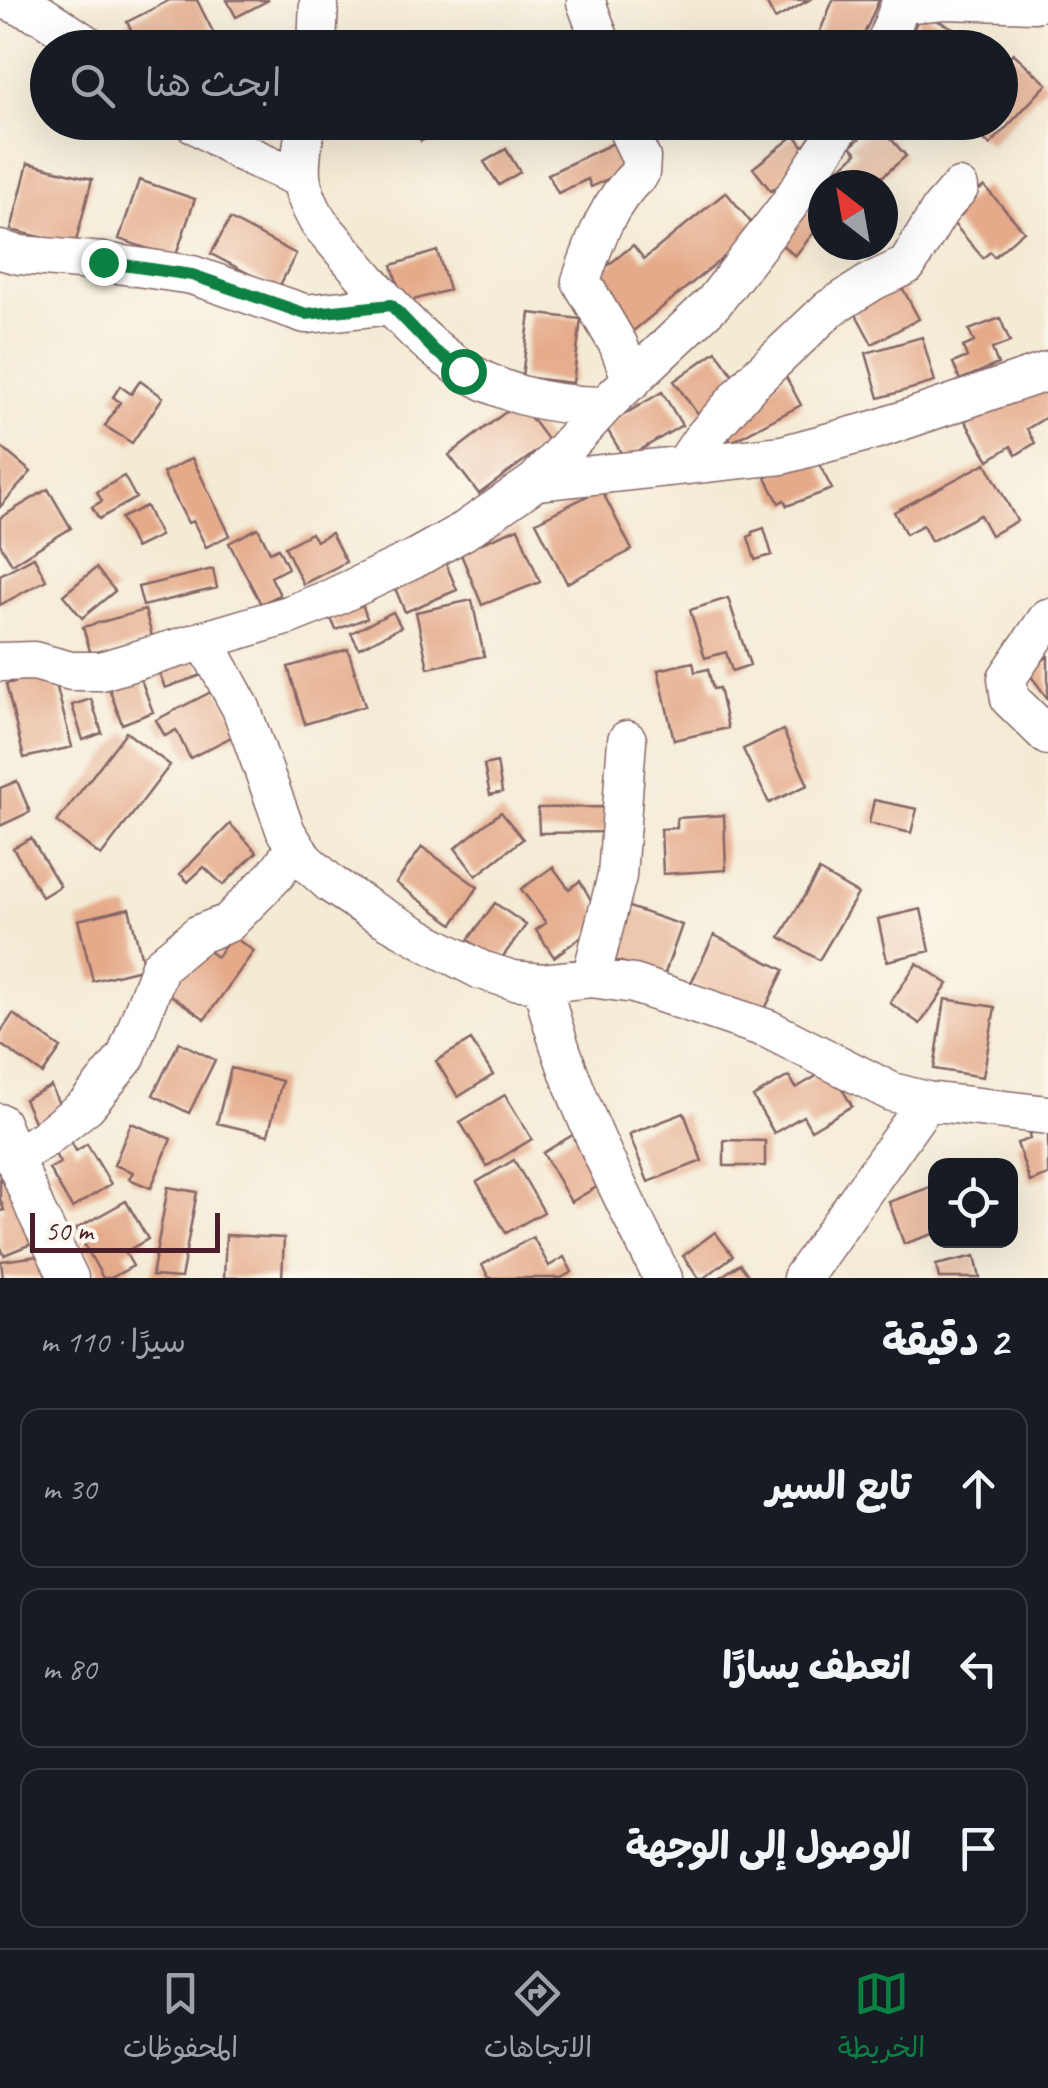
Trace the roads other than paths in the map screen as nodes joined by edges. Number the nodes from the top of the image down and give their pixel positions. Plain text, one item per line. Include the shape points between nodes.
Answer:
1 (6, 0) edge
2 (319, 0) edge
3 (1040, 0) edge
4 (586, 2) edge
5 (901, 2) edge
6 (64, 30) edge
7 (318, 30) edge
8 (596, 30) edge
9 (891, 30) edge
10 (221, 140) edge
11 (304, 140) edge
12 (633, 140) edge
13 (831, 140) edge
14 (299, 178) junction
15 (958, 188) dead end
16 (0, 250) edge
17 (391, 305) junction
18 (1048, 371) edge
19 (618, 393) junction
20 (684, 465) junction
21 (536, 481) junction
22 (1048, 618) edge
23 (204, 640) junction
24 (0, 662) edge
25 (1048, 736) edge
26 (628, 740) dead end
27 (294, 848) junction
28 (591, 978) junction
29 (542, 983) junction
30 (926, 1101) junction
31 (1048, 1115) edge
32 (7, 1140) edge
33 (69, 1278) edge
34 (664, 1278) edge
35 (802, 1278) edge

1 - 6 street
2 - 7 street
3 - 5 street
4 - 8 street
5 - 9 street
10 - 14 street
11 - 14 street
12 - 19 street via 642,158 640,173 620,191 581,281 618,344
13 - 19 street via 714,302
14 - 17 street via 319,223
15 - 20 street via 907,265 830,308 752,382
16 - 17 street via 192,275 306,314
17 - 19 street via 435,351 488,384 566,405
18 - 20 street via 782,456
19 - 21 street
20 - 21 street
21 - 23 street via 396,568 289,615
22 - 25 street via 1007,678 1010,700
23 - 24 street via 101,671
23 - 27 street via 240,708
26 - 28 street via 616,876
27 - 29 street via 344,892 464,962
27 - 32 street via 228,923 198,934 160,966 126,1057 86,1105 44,1139
28 - 29 street
28 - 30 street via 634,984 768,1029 892,1092
29 - 34 street via 616,1182
30 - 31 street
30 - 35 street
32 - 33 street

